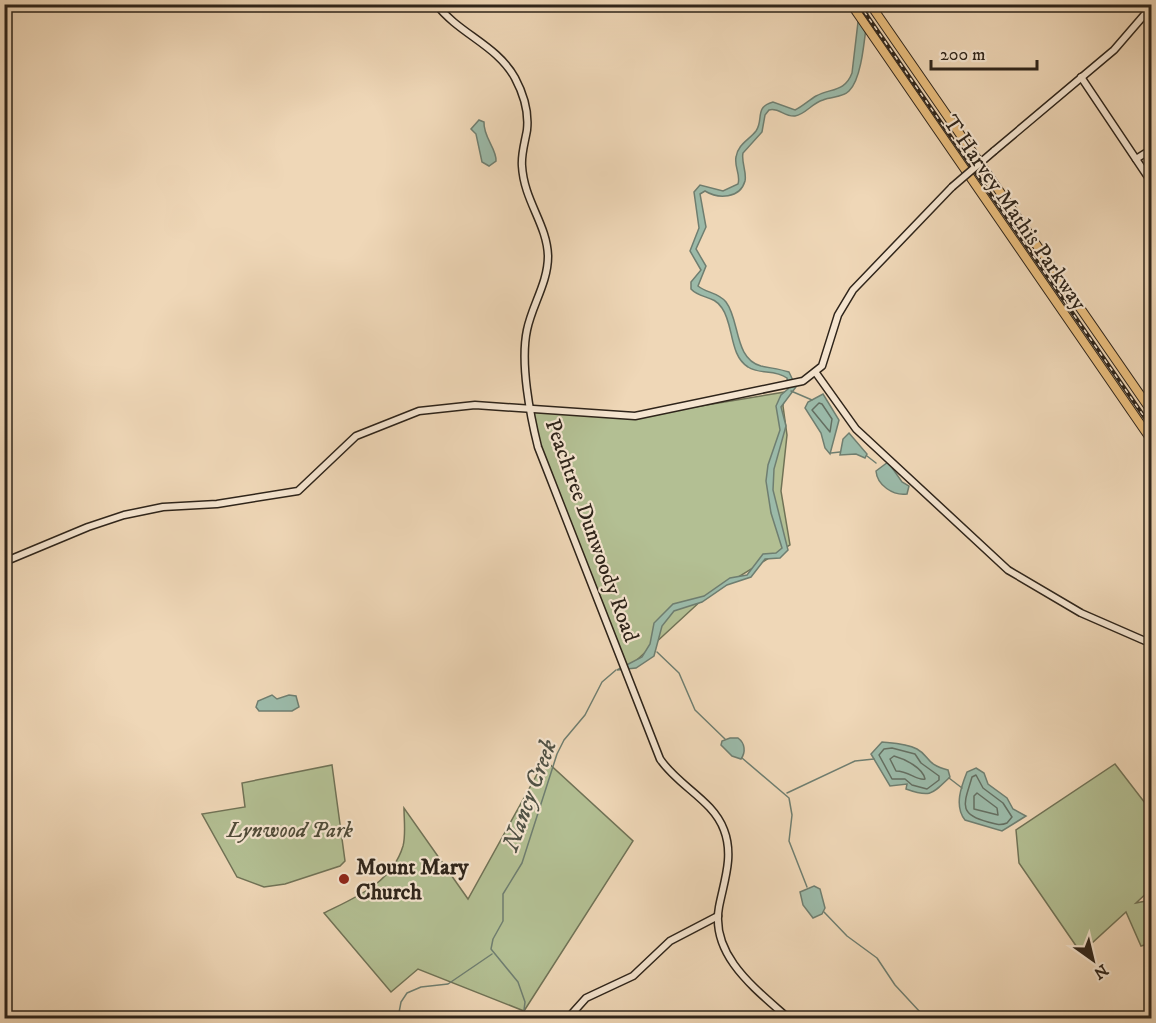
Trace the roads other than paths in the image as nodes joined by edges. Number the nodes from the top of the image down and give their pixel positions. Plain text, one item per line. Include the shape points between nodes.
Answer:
1 (436, 4) edge
2 (851, 4) edge
3 (870, 4) edge
4 (1152, 6) edge
5 (1081, 77) junction
6 (1152, 149) edge
7 (1136, 159) junction
8 (1152, 183) edge
9 (816, 373) junction
10 (531, 408) junction
11 (1152, 412) edge
12 (1152, 441) edge
13 (4, 562) edge
14 (1152, 644) edge
15 (718, 916) junction
16 (568, 1018) edge
17 (788, 1018) edge

1 - 10 street, Peachtree Dunwoody Road via 463,32 503,61 516,79 526,107 523,183 544,233 548,256 544,282 525,339
2 - 12 highway, T Harvey Mathis Parkway
3 - 11 highway, T Harvey Mathis Parkway
4 - 5 street via 1114,50
5 - 7 street
5 - 9 street, bridge via 952,187 853,290 838,315 826,357
6 - 7 street
7 - 8 street
9 - 10 street via 799,382 635,416
9 - 14 street via 862,434 1008,570 1082,613
10 - 13 street via 475,405 418,411 356,436 298,491 124,515
10 - 15 street, Peachtree Dunwoody Road via 543,461 660,759 724,828 729,848 728,870
15 - 16 street via 670,941 633,976 586,998
15 - 17 street, Peachtree Dunwoody Road via 722,940 735,967

